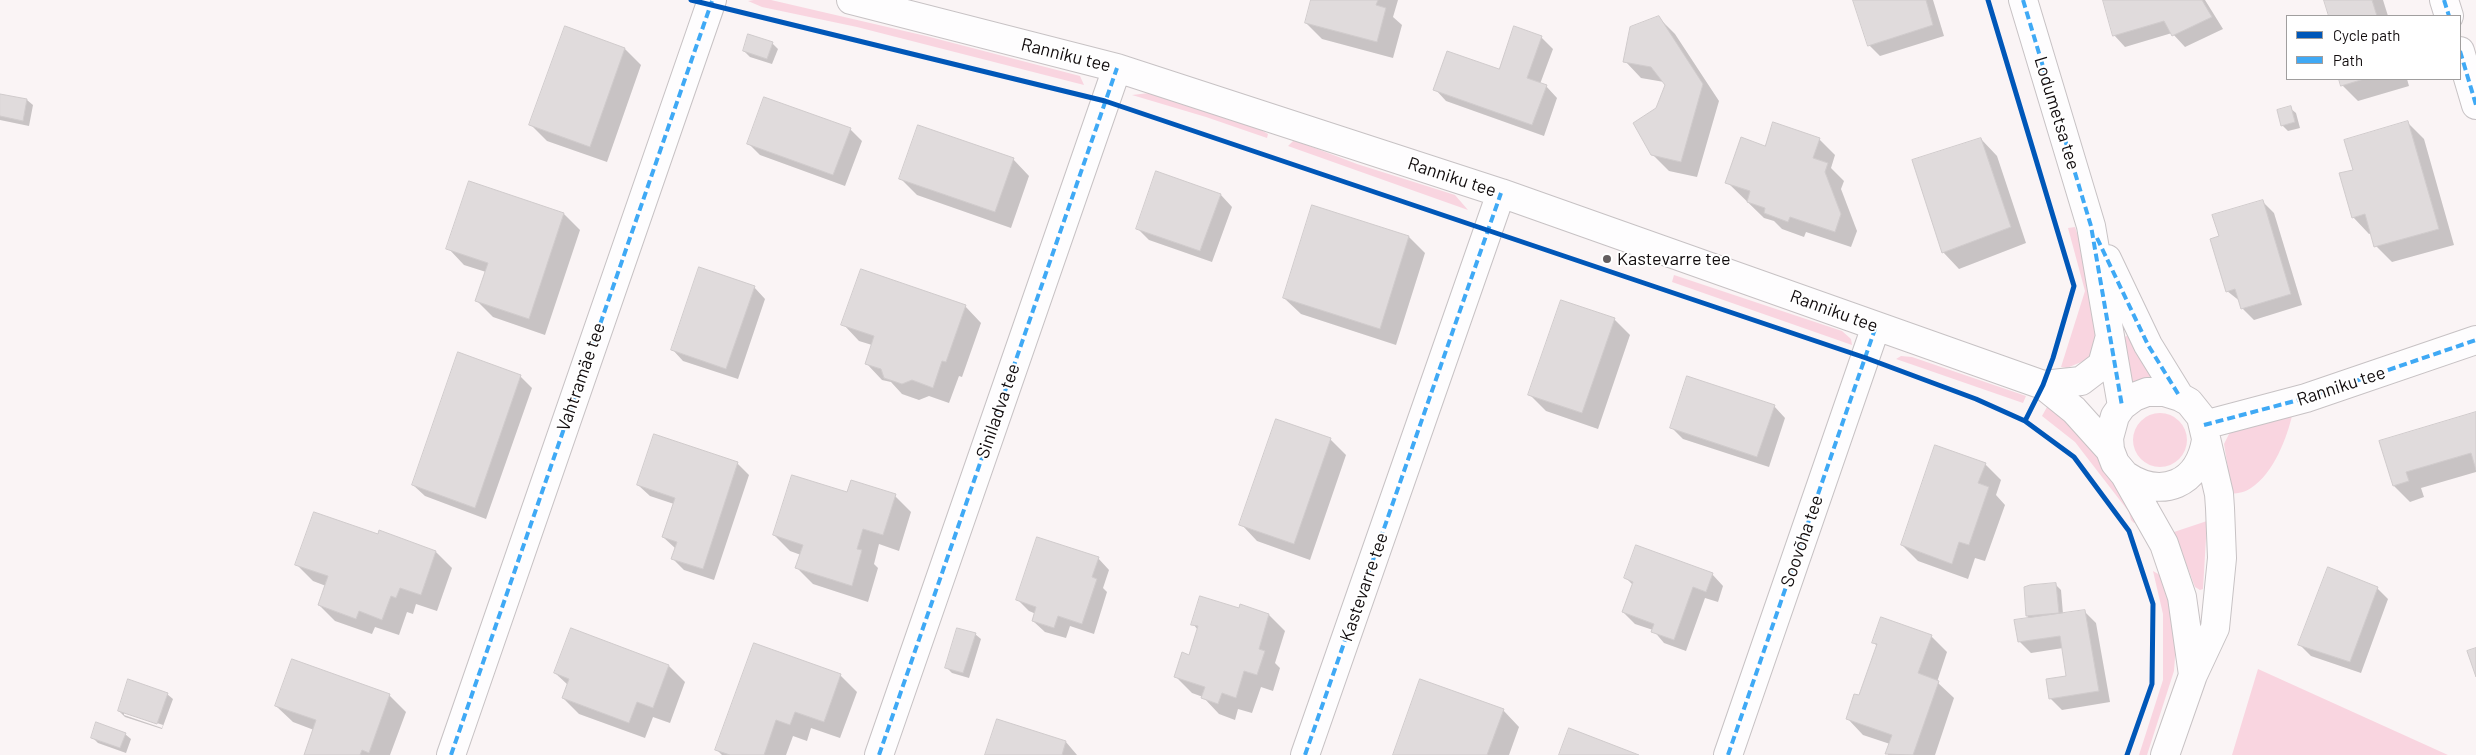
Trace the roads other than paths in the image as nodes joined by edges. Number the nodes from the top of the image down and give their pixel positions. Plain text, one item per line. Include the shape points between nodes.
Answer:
1 (712, 0) edge
2 (851, 0) edge
3 (2023, 0) edge
4 (2444, 0) edge
5 (2449, 15) edge
6 (2461, 54) edge
7 (1117, 68) junction
8 (2476, 105) edge
9 (1501, 193) junction
10 (2091, 226) junction
11 (1876, 326) junction
12 (2111, 332) junction
13 (2476, 340) edge
14 (2051, 385) junction
15 (2180, 397) junction
16 (2118, 411) junction
17 (2205, 432) junction
18 (2110, 450) junction
19 (2125, 475) junction
20 (2193, 675) junction
21 (452, 755) edge
22 (879, 755) edge
23 (1305, 755) edge
24 (1728, 755) edge
25 (2165, 755) edge

1 - 21 street, Vahtramäe tee
2 - 7 street, Ranniku tee
3 - 10 street, Lodumetsa tee
4 - 5 street
6 - 8 street
7 - 9 street, Ranniku tee
7 - 22 street, Siniladva tee
9 - 11 street, Ranniku tee
9 - 23 street, Kastevarre tee
10 - 12 street
10 - 15 street via 2148,346
11 - 14 street, Ranniku tee
11 - 24 street, Soovõha tee
12 - 14 street via 2102,365 2081,381
12 - 16 street
13 - 17 street, Ranniku tee
14 - 16 street
14 - 18 street
15 - 16 street via 2164,392 2147,392 2134,397
15 - 17 street via 2196,410
16 - 18 street via 2109,438
17 - 19 street via 2204,454 2198,466 2176,484 2164,488 2151,487 2137,484
17 - 20 street via 2219,494 2222,558 2215,628
18 - 19 street
19 - 20 street via 2164,544 2182,597
20 - 25 street

